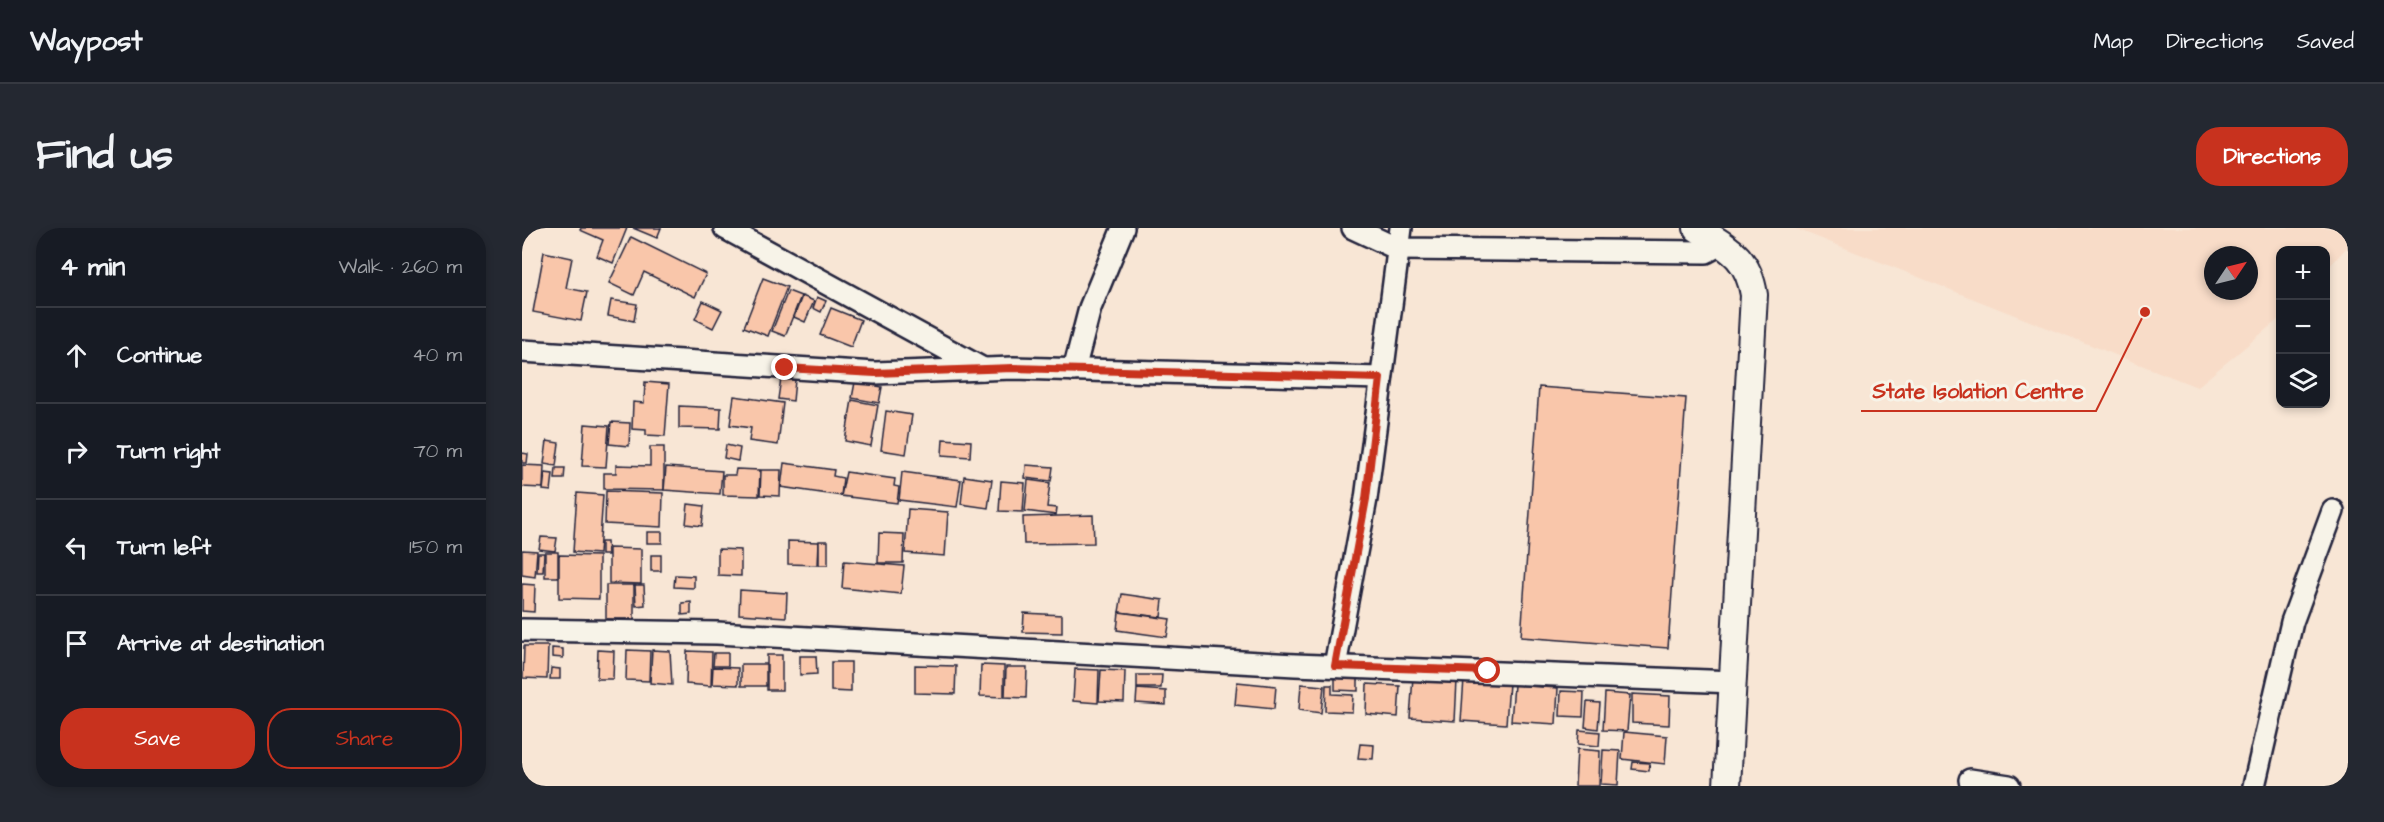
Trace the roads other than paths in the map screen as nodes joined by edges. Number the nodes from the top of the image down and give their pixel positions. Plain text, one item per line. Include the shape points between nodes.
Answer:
1 (725, 228) edge
2 (1124, 228) edge
3 (1353, 228) edge
4 (1401, 228) edge
5 (1697, 228) edge
6 (1721, 244) junction
7 (1398, 249) junction
8 (522, 351) edge
9 (984, 369) junction
10 (1074, 370) junction
11 (1380, 378) junction
12 (2333, 511) dead end
13 (522, 630) edge
14 (1335, 666) junction
15 (1734, 682) junction
16 (1970, 780) dead end
17 (1727, 786) edge
18 (2009, 786) edge
19 (2254, 786) edge

1 - 9 street
2 - 10 street via 1090,308
3 - 7 street
4 - 7 street
5 - 6 street
6 - 7 street via 1706,252
6 - 15 street via 1744,264 1754,295
7 - 11 street
8 - 9 street via 875,373
9 - 10 street
10 - 11 street
11 - 14 street via 1366,499
12 - 19 street via 2292,622
13 - 14 street via 717,633
14 - 15 street
15 - 17 street
16 - 18 street

